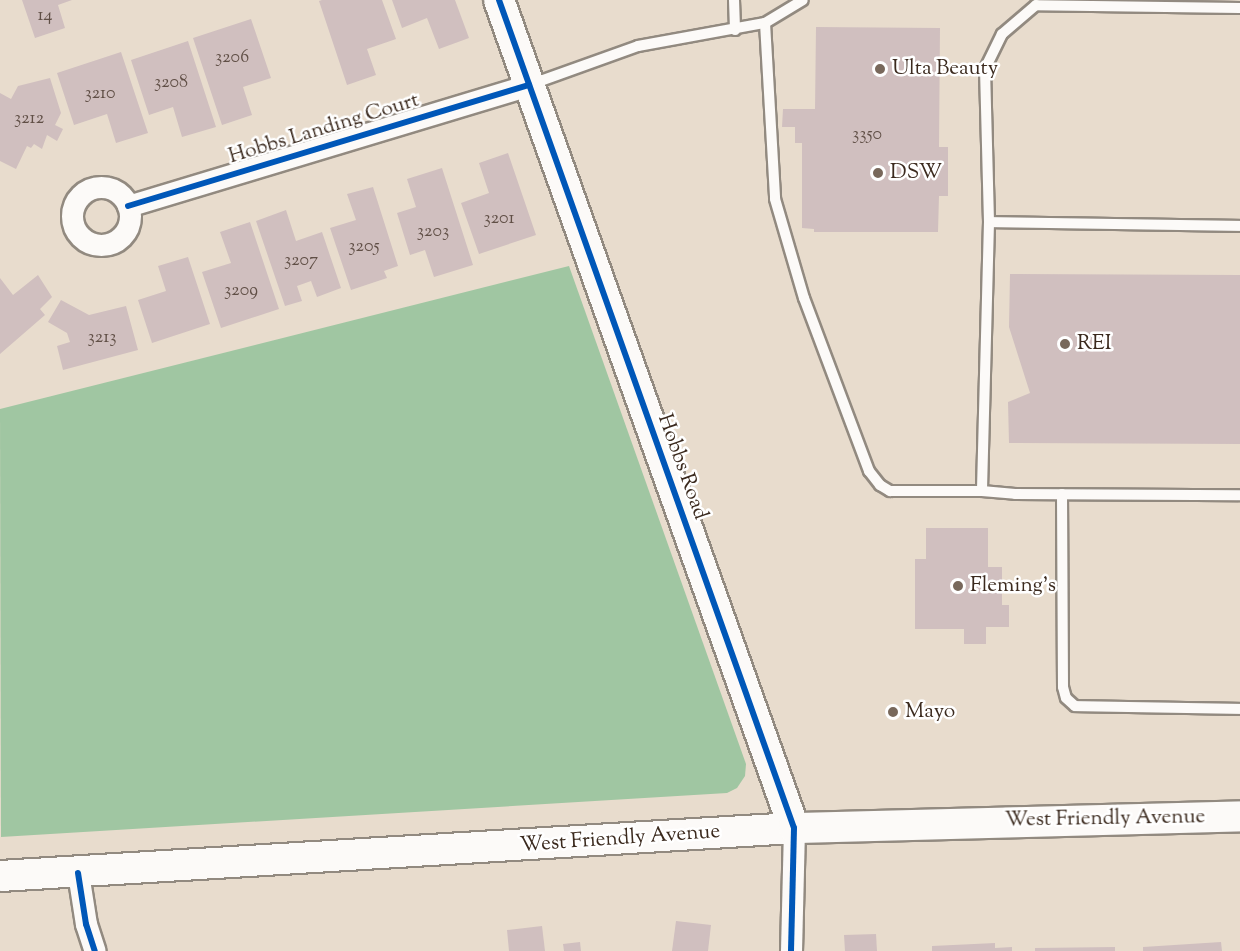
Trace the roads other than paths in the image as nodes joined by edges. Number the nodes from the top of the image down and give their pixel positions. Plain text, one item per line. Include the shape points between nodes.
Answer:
1 (499, 0) edge
2 (734, 0) edge
3 (803, 0) edge
4 (1122, 3) edge
5 (1240, 8) edge
6 (765, 23) junction
7 (735, 30) junction
8 (529, 85) junction
9 (128, 206) dead end
10 (989, 222) junction
11 (1240, 226) edge
12 (981, 491) junction
13 (1062, 494) junction
14 (1240, 495) edge
15 (1240, 708) edge
16 (1240, 816) edge
17 (794, 828) junction
18 (78, 873) junction
19 (0, 876) edge
20 (94, 951) edge
21 (790, 951) edge

1 - 8 main road, Hobbs Road
2 - 7 lane
3 - 6 lane
4 - 5 lane
4 - 10 lane via 1036,5 1002,34 985,69
6 - 7 lane
6 - 12 lane via 775,199 804,298 869,471 890,491
7 - 8 lane via 638,46
8 - 9 street, Hobbs Landing Court
8 - 17 main road, Hobbs Road
10 - 11 lane
10 - 12 lane
12 - 13 lane
13 - 14 lane
13 - 15 lane via 1066,698 1075,706
16 - 17 main road, West Friendly Avenue
17 - 18 main road, West Friendly Avenue
17 - 21 street, Hobbs Road
18 - 19 main road, West Friendly Avenue
18 - 20 street

